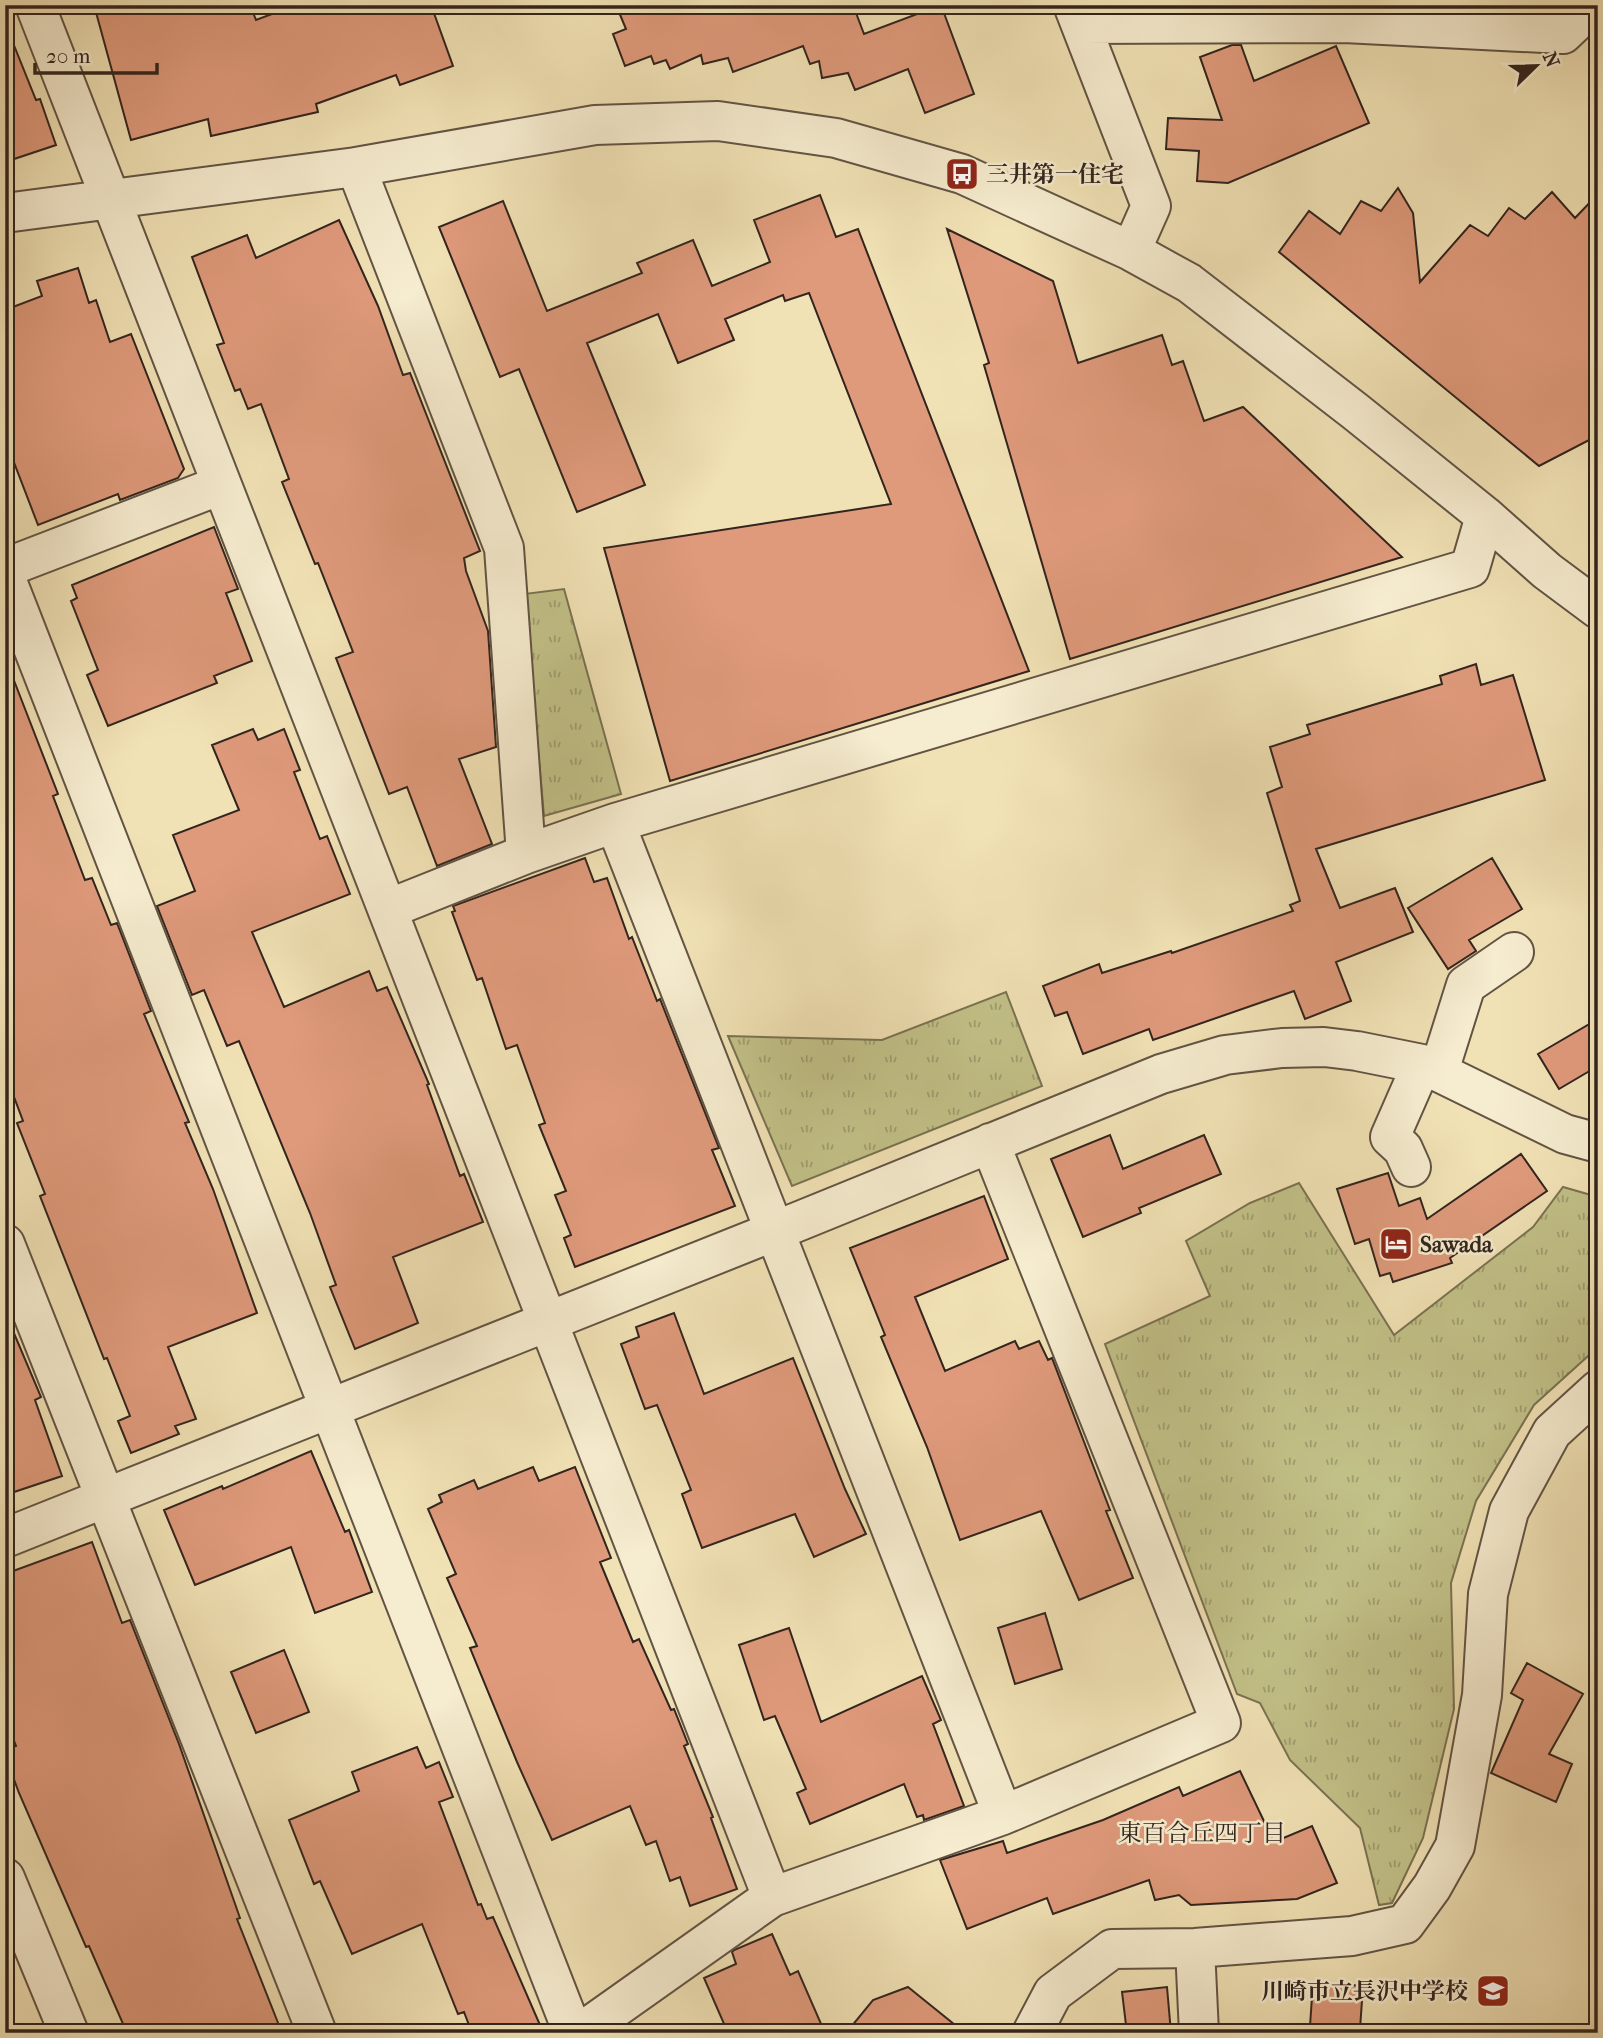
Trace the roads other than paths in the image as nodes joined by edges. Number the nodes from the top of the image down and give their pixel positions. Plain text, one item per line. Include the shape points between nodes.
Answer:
1 (35, 5) edge
2 (1583, 5) edge
3 (1340, 14) edge
4 (1077, 15) edge
5 (356, 167) junction
6 (109, 199) junction
7 (5, 213) edge
8 (1131, 251) junction
9 (221, 485) junction
10 (1485, 516) junction
11 (5, 568) edge
12 (5, 576) edge
13 (1598, 609) edge
14 (615, 823) junction
15 (526, 854) junction
16 (388, 909) junction
17 (1514, 952) dead end
18 (1430, 1067) junction
19 (990, 1143) junction
20 (1598, 1143) edge
21 (1411, 1167) dead end
22 (775, 1231) junction
23 (5, 1244) edge
24 (548, 1321) junction
25 (1598, 1390) edge
26 (330, 1409) junction
27 (108, 1499) junction
28 (5, 1538) edge
29 (1003, 1815) junction
30 (5, 1878) edge
31 (772, 1897) junction
32 (1195, 1948) junction
33 (69, 2033) edge
34 (317, 2033) edge
35 (573, 2033) edge
36 (580, 2033) edge
37 (1032, 2033) edge
38 (1199, 2033) edge

1 - 6 street
2 - 3 street via 1586,12 1563,34
3 - 4 street
4 - 8 street via 1151,206
5 - 6 street
5 - 8 street via 595,125 718,121 836,138 962,173
5 - 15 street via 504,548
6 - 7 street
6 - 9 street
8 - 10 street via 1200,291
9 - 11 street
9 - 16 street
10 - 13 street
10 - 14 street via 1469,568
12 - 26 street
14 - 15 street
14 - 22 street
15 - 16 street
16 - 24 street
17 - 18 street via 1466,985
18 - 19 street via 1324,1047 1225,1055 1161,1074
18 - 20 street via 1565,1134
18 - 21 street via 1390,1137 1403,1149
19 - 22 street
19 - 29 street via 1221,1723
22 - 24 street
22 - 29 street
23 - 27 street
24 - 26 street
24 - 31 street
25 - 32 street via 1552,1432 1509,1511 1488,1594 1482,1695 1455,1846 1432,1887 1405,1924 1352,1936
26 - 27 street
26 - 35 street
27 - 28 street
27 - 34 street
29 - 31 street
30 - 33 street
31 - 36 street
32 - 37 street via 1112,1950 1053,1993
32 - 38 street

